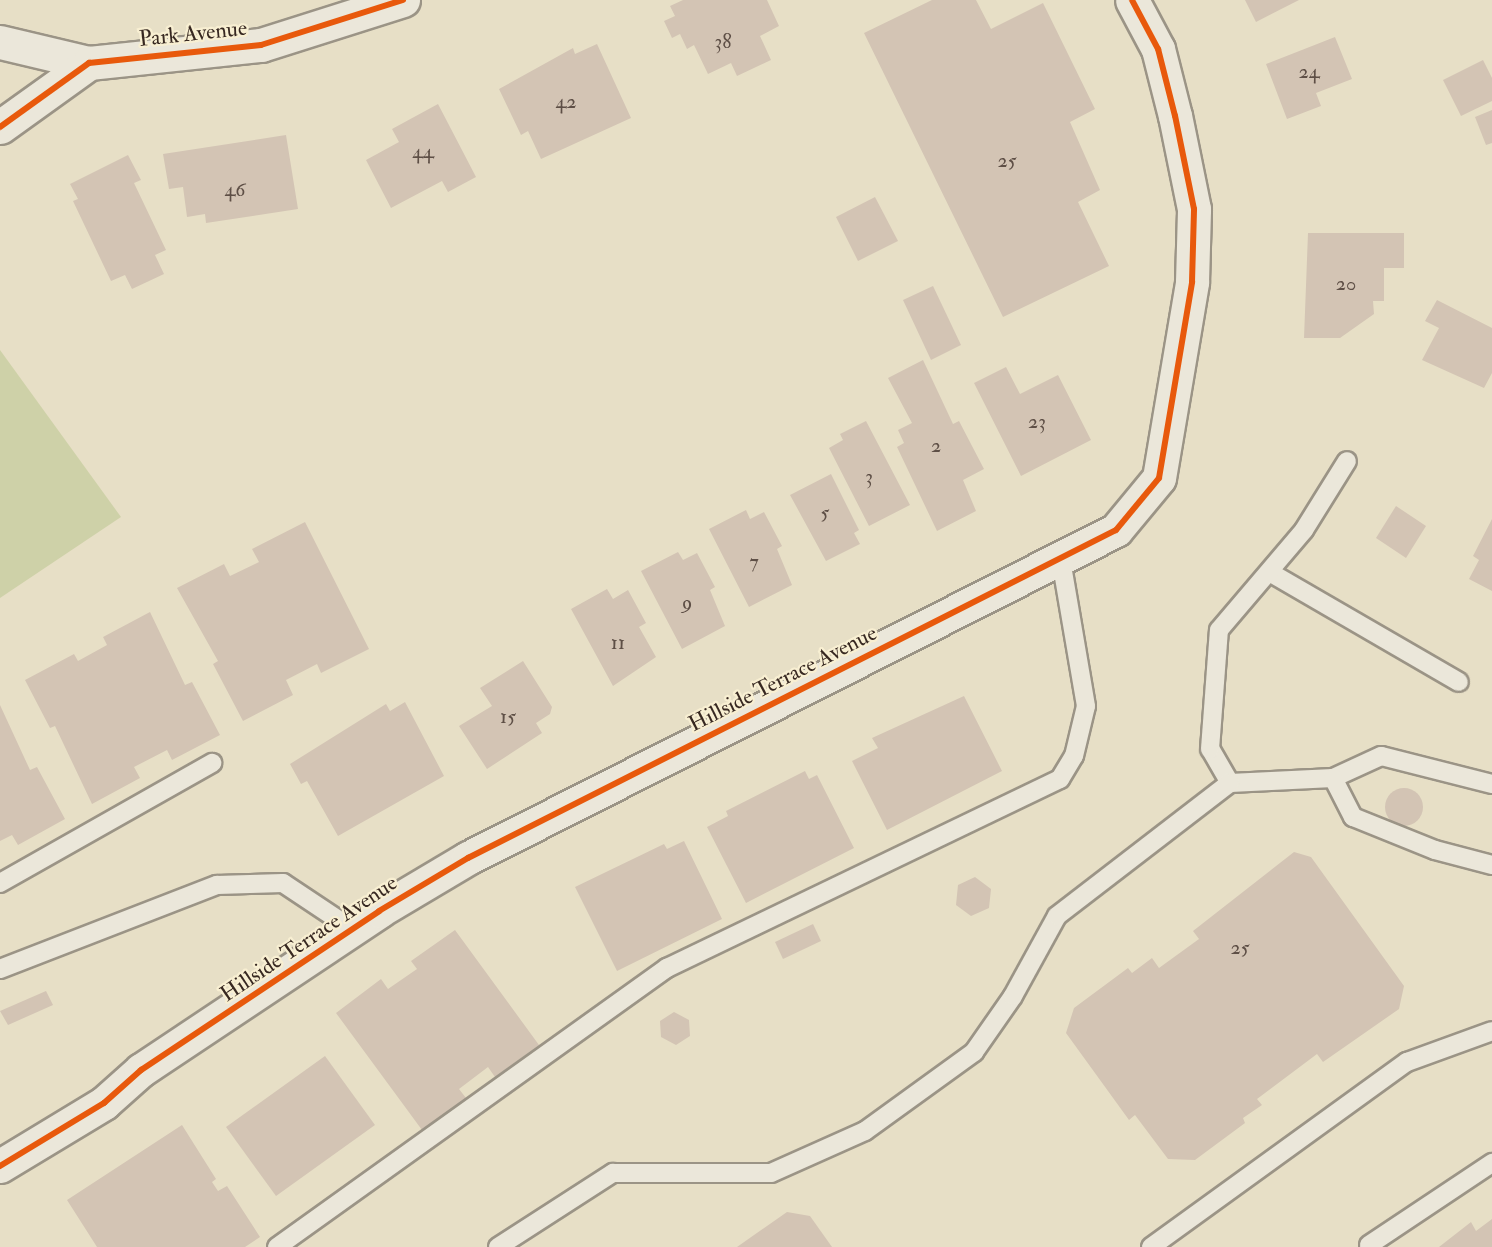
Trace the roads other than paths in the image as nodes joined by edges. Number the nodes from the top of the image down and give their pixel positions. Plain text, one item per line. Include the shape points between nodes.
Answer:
1 (404, 0) edge
2 (1132, 0) edge
3 (0, 42) edge
4 (89, 63) junction
5 (0, 127) edge
6 (1347, 461) dead end
7 (1061, 559) junction
8 (1271, 573) junction
9 (1460, 682) dead end
10 (212, 763) dead end
11 (1333, 778) junction
12 (1230, 783) junction
13 (1492, 784) edge
14 (1492, 865) edge
15 (0, 883) edge
16 (352, 929) junction
17 (1, 966) edge
18 (1492, 1031) edge
19 (1492, 1163) edge
20 (0, 1166) edge
21 (1369, 1245) dead end
22 (277, 1247) edge
23 (498, 1247) edge
24 (1151, 1247) edge

1 - 4 street, Park Avenue via 261,45
2 - 7 street, Hillside Terrace Avenue via 1158,49 1194,209 1186,333 1158,478 1116,530
3 - 4 street
4 - 5 street, Park Avenue
6 - 8 lane
7 - 16 street, Hillside Terrace Avenue via 468,858
7 - 22 lane via 1086,706 1074,756 1060,779 667,968
8 - 9 lane
8 - 12 lane via 1218,630 1210,749
10 - 15 lane
11 - 12 lane
11 - 13 lane via 1381,756
11 - 14 lane via 1353,817 1435,850
12 - 23 lane via 1057,916 1013,996 974,1052 865,1131 771,1173 613,1173
16 - 17 lane via 283,883 218,885
16 - 20 street, Hillside Terrace Avenue via 141,1070 104,1103
18 - 24 lane via 1407,1062
19 - 21 lane

